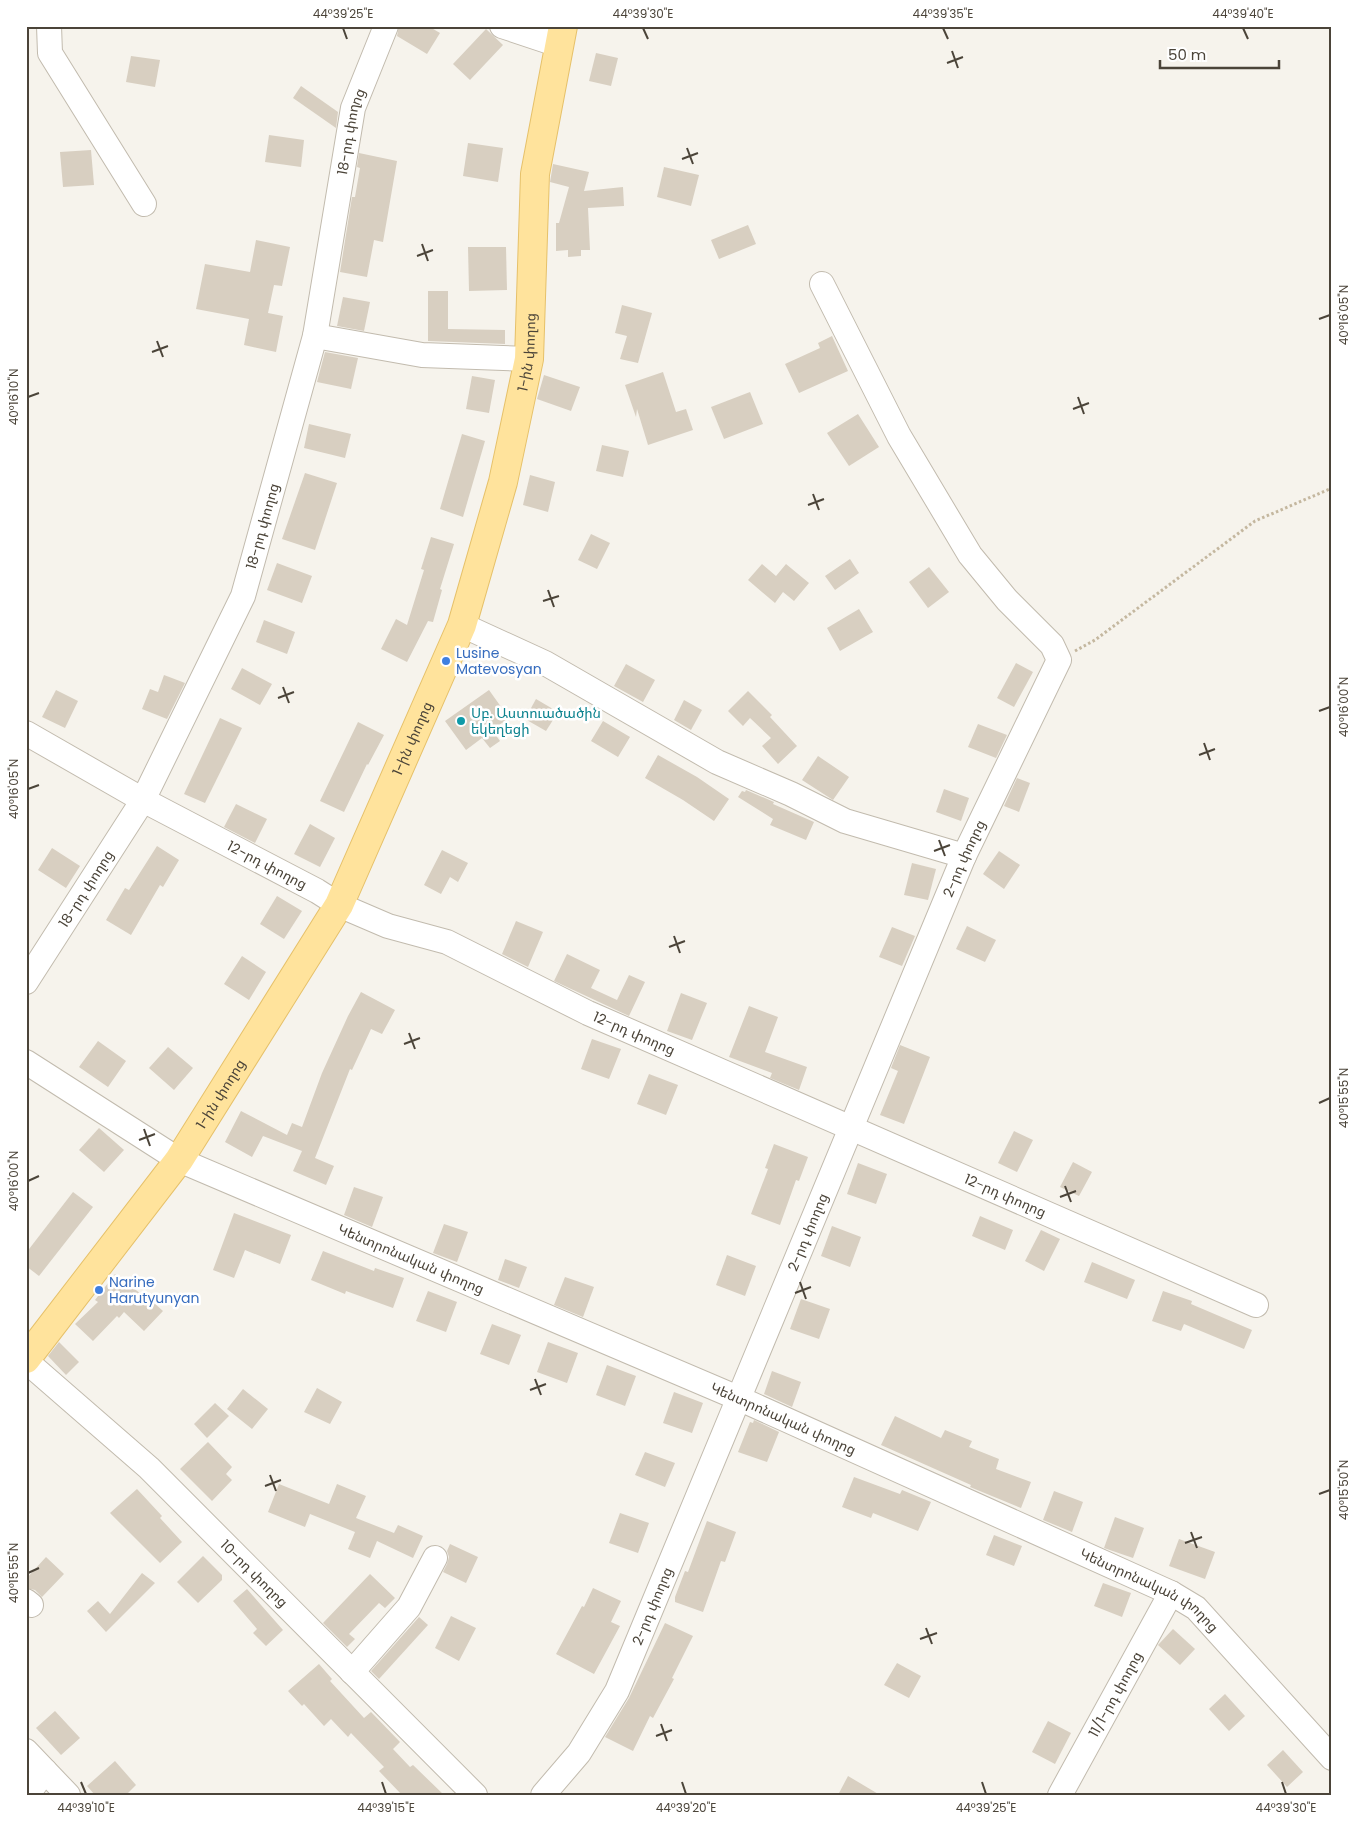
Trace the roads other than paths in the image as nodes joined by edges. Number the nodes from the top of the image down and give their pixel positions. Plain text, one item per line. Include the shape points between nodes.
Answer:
1 (49, 26) edge
2 (386, 26) edge
3 (502, 26) edge
4 (561, 36) edge
5 (144, 204) dead end
6 (822, 284) dead end
7 (315, 336) junction
8 (529, 359) junction
9 (462, 625) junction
10 (26, 733) edge
11 (143, 800) junction
12 (964, 856) junction
13 (339, 905) junction
14 (26, 982) edge
15 (26, 1062) edge
16 (850, 1129) junction
17 (179, 1160) junction
18 (1256, 1305) dead end
19 (26, 1360) edge
20 (738, 1398) junction
21 (435, 1558) dead end
22 (1171, 1593) junction
23 (352, 1672) junction
24 (26, 1750) edge
25 (1332, 1758) edge
26 (45, 1771) junction
27 (26, 1795) edge
28 (68, 1795) edge
29 (475, 1795) edge
30 (543, 1795) edge
31 (1060, 1795) edge

1 - 5 street via 50,53
2 - 7 street, 18-րդ փողոց via 353,108
3 - 4 street
4 - 8 main road, 1-ին փողոց via 535,174
6 - 12 street, 2-րդ փողոց via 899,436 970,555 1007,600 1052,645 1059,660
7 - 8 street via 422,355
7 - 11 street, 18-րդ փողոց via 243,596
8 - 9 main road, 1-ին փողոց via 503,482
9 - 12 street via 545,663 717,762 845,822
9 - 13 main road, 1-ին փողոց
10 - 11 street, 12-րդ փողոց
11 - 13 street, 12-րդ փողոց
11 - 14 street, 18-րդ փողոց
12 - 16 street, 2-րդ փողոց
13 - 16 street, 12-րդ փողոց via 388,926 447,942 588,1013
13 - 17 main road, 1-ին փողոց
15 - 17 street, Կենտրոնական փողոց
16 - 18 street, 12-րդ փողոց
16 - 20 street, 2-րդ փողոց
17 - 19 main road, 1-ին փողոց
17 - 20 street, Կենտրոնական փողոց
19 - 23 street, 10-րդ փողոց via 149,1468
20 - 22 street, Կենտրոնական փողոց
20 - 30 street, 2-րդ փողոց via 617,1691 579,1753
21 - 23 street via 409,1607
22 - 25 street, Կենտրոնական փողոց via 1196,1608
22 - 31 street, 11/1-րդ փողոց
23 - 29 street, 10-րդ փողոց
24 - 26 street
26 - 27 street
26 - 28 street

